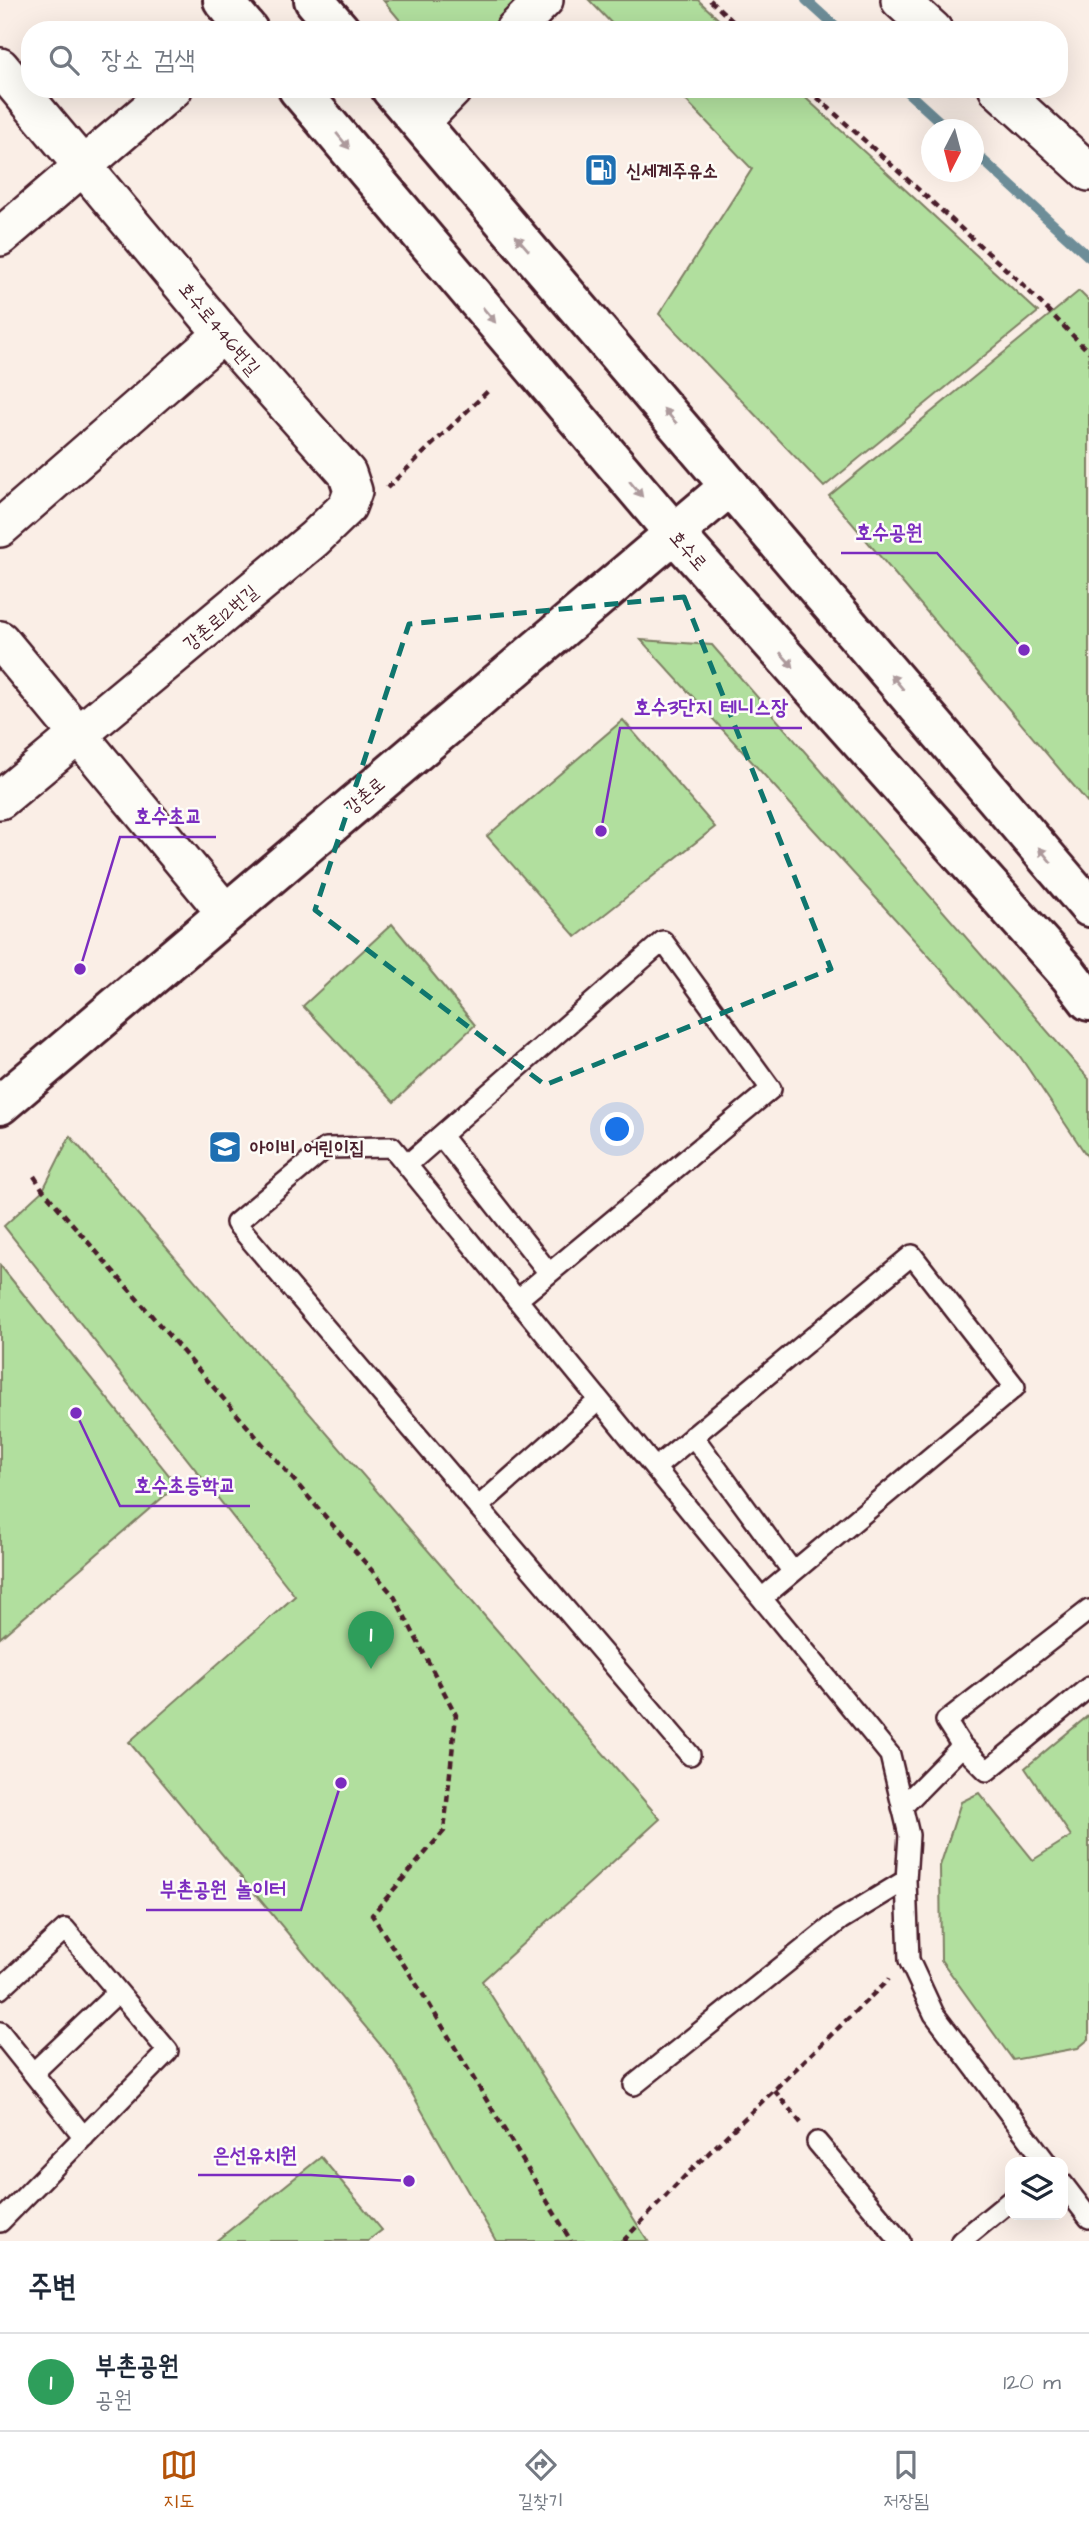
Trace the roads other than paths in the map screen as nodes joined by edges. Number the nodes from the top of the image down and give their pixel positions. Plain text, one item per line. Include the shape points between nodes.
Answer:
1 (314, 0) edge
2 (544, 0) edge
3 (900, 0) edge
4 (332, 21) edge
5 (523, 21) edge
6 (923, 21) edge
7 (0, 67) edge
8 (21, 92) edge
9 (26, 98) edge
10 (163, 98) edge
11 (306, 98) edge
12 (399, 98) edge
13 (444, 98) edge
14 (1008, 98) edge
15 (420, 123) junction
16 (84, 166) junction
17 (1089, 172) edge
18 (0, 237) edge
19 (223, 334) junction
20 (730, 486) junction
21 (353, 491) joint
22 (0, 528) edge
23 (674, 533) junction
24 (0, 640) edge
25 (77, 734) junction
26 (0, 800) edge
27 (1089, 907) edge
28 (225, 912) junction
29 (1089, 1001) edge
30 (0, 1105) edge
31 (441, 1136) junction
32 (407, 1165) junction
33 (549, 1273) junction
34 (517, 1300) junction
35 (599, 1400) junction
36 (693, 1436) junction
37 (655, 1468) junction
38 (478, 1507) junction
39 (793, 1572) junction
40 (762, 1598) junction
41 (1089, 1610) edge
42 (1089, 1687) edge
43 (962, 1746) junction
44 (690, 1755) dead end
45 (902, 1807) junction
46 (906, 1880) junction
47 (0, 1989) edge
48 (118, 1992) junction
49 (0, 2032) edge
50 (33, 2073) junction
51 (634, 2085) dead end
52 (84, 2137) junction
53 (817, 2142) road end
54 (1042, 2157) edge
55 (1068, 2191) edge
56 (1005, 2205) edge
57 (1089, 2218) edge
58 (0, 2222) edge
59 (900, 2241) edge
60 (961, 2241) edge

1 - 4 main road
2 - 5 street
3 - 6 street
7 - 8 street, 호수로446번길
9 - 16 street, 호수로446번길
10 - 16 street
11 -> 23 main road, 호수로
12 - 15 main road
13 - 15 street
14 - 17 street
20 -> 15 main road
16 - 18 street
16 - 19 street, 호수로446번길
19 - 21 street, 호수로446번길 via 347,473
19 - 22 street
20 - 23 main road, 강촌로
27 -> 20 main road
21 - 25 street, 강촌로12번길 via 347,507 314,539
23 - 28 main road, 강촌로
23 -> 29 main road, 호수로
24 - 25 street
25 - 26 street, 강촌로12번길
25 - 28 street
28 - 30 main road, 강촌로
31 - 32 lane
31 - 33 lane
31 - 33 lane via 663,941 771,1089
32 - 34 lane
32 - 38 lane via 391,1147 326,1148 236,1223
33 - 34 lane
34 - 35 lane
35 - 37 lane
35 - 38 lane
36 - 37 lane
36 - 39 lane
36 - 39 lane via 912,1255 1015,1387
37 - 40 lane
38 - 44 lane
39 - 40 lane
40 - 45 lane via 890,1755
41 - 43 lane via 946,1721
42 - 43 lane via 987,1771
43 - 45 lane
45 - 46 lane via 909,1835
46 - 51 lane via 840,1920
46 - 54 lane via 909,1960 934,2014
47 - 48 lane via 65,1929
48 - 50 lane
48 - 52 lane via 168,2051
49 - 50 lane
50 - 52 lane
52 - 58 lane
53 - 59 lane
55 - 57 lane
56 - 60 lane

